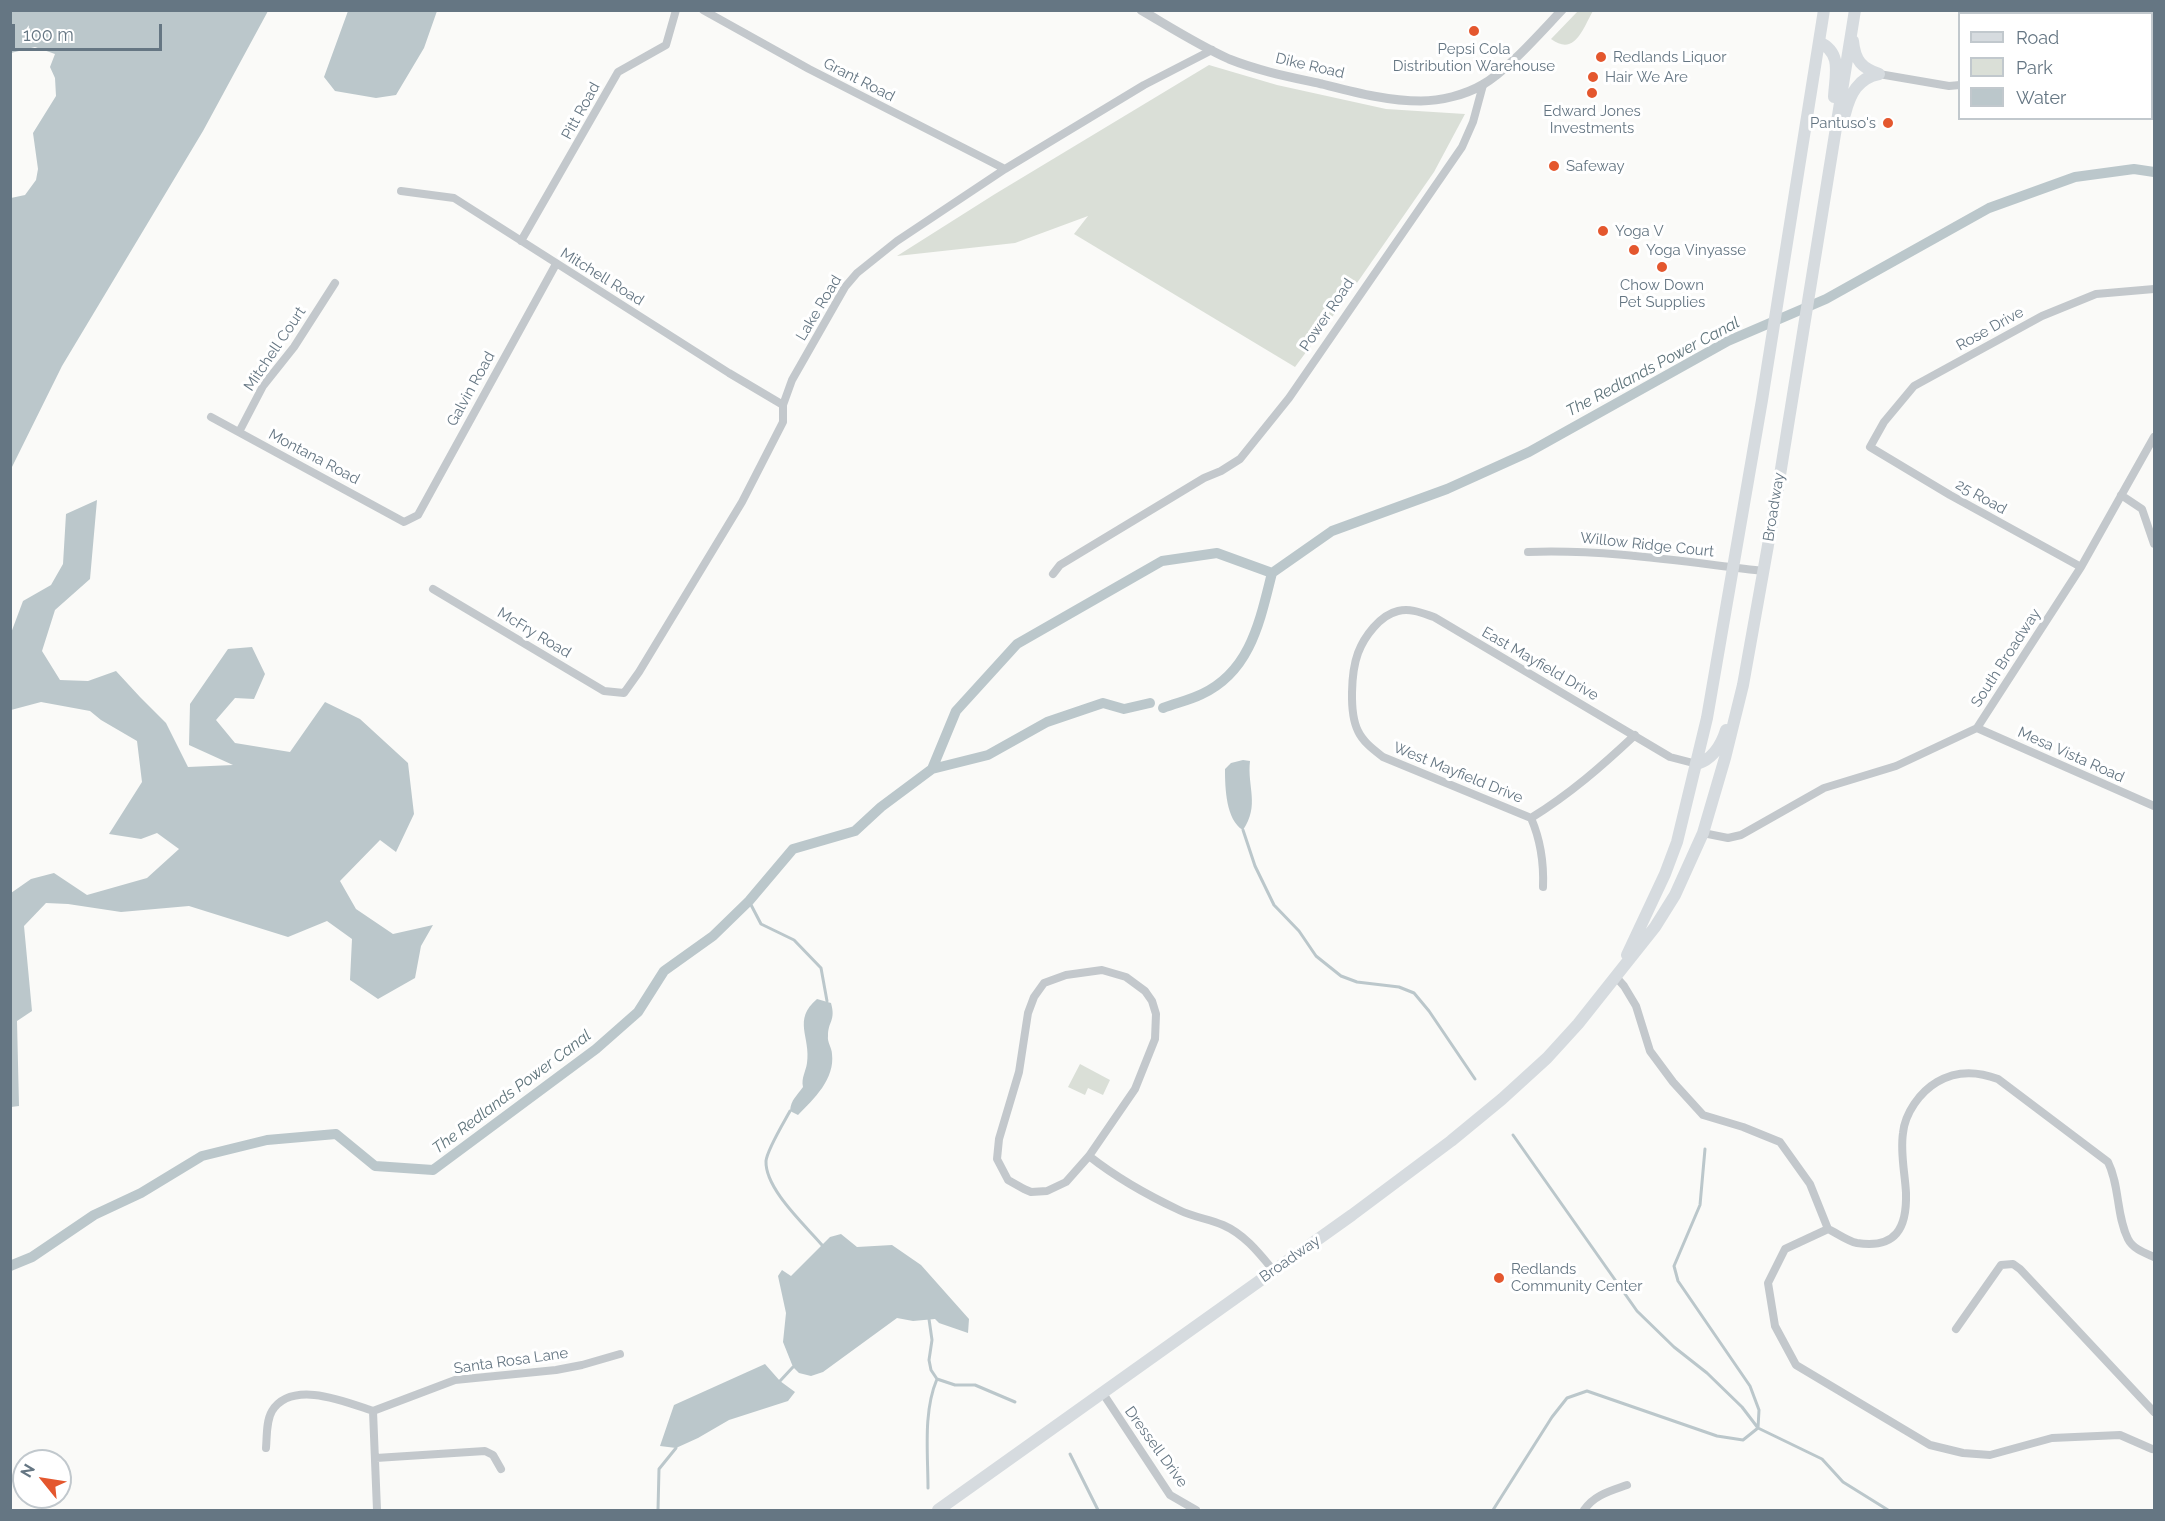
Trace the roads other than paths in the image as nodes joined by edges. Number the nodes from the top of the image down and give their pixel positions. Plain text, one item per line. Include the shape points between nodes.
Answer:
1 (675, 10) edge
2 (703, 10) edge
3 (1141, 10) edge
4 (1562, 10) edge
5 (1824, 10) edge
6 (1855, 10) edge
7 (1819, 42) junction
8 (1212, 50) junction
9 (1879, 74) junction
10 (1483, 85) junction
11 (1958, 85) edge
12 (1005, 169) junction
13 (1827, 176) junction
14 (400, 190) dead end
15 (521, 241) junction
16 (556, 264) junction
17 (335, 283) dead end
18 (2154, 289) edge
19 (783, 405) junction
20 (212, 417) dead end
21 (239, 432) junction
22 (2154, 437) edge
23 (1870, 447) joint
24 (2121, 495) junction
25 (404, 522) joint
26 (2154, 544) edge
27 (1528, 552) dead end
28 (1733, 567) junction
29 (2081, 567) junction
30 (1764, 571) junction
31 (1053, 574) dead end
32 (432, 589) dead end
33 (1371, 631) joint
34 (1746, 669) junction
35 (624, 693) joint
36 (1977, 728) junction
37 (1635, 735) junction
38 (1697, 764) junction
39 (2154, 806) edge
40 (1531, 818) junction
41 (1703, 833) junction
42 (1543, 887) dead end
43 (1616, 977) junction
44 (1089, 1156) junction
45 (1828, 1229) junction
46 (2154, 1257) edge
47 (1274, 1270) junction
48 (1956, 1329) dead end
49 (620, 1354) dead end
50 (1102, 1392) junction
51 (373, 1411) junction
52 (2154, 1412) edge
53 (266, 1448) dead end
54 (2154, 1451) edge
55 (376, 1458) junction
56 (501, 1469) dead end
57 (1627, 1485) dead end
58 (377, 1510) edge
59 (938, 1510) edge
60 (1196, 1510) edge
61 (1584, 1510) edge

1 - 15 street, Pitt Road via 666,45 618,72
2 - 12 street, Grant Road
3 - 8 street, Dike Road
4 - 10 street
5 - 7 main road, Broadway
6 - 9 main road via 1854,54 1863,67
6 - 13 main road, Broadway
7 - 13 main road via 1831,49 1836,60
7 - 28 main road, Broadway
8 - 10 street, Dike Road via 1270,72 1405,100 1437,100
8 - 12 street, Lake Road via 1144,85
9 - 11 street
9 - 13 main road via 1866,78 1852,93
10 - 31 street, Power Road via 1462,147 1292,394 1240,459 1060,565
12 - 19 street, Lake Road via 897,241 857,273 792,380
13 - 30 main road, Broadway
14 - 15 street, Mitchell Road via 454,198
15 - 16 street, Mitchell Road
16 - 19 street, Mitchell Road
16 - 25 street, Galvin Road via 418,515
17 - 21 street, Mitchell Court via 294,347 263,386
18 - 23 street, Rose Drive via 2096,294 2042,316 1914,386 1884,422
19 - 35 street, Lake Road via 783,422 742,502
20 - 21 street, Montana Road
21 - 25 street, Montana Road
22 - 24 street, South Broadway
23 - 29 street, 25 Road
24 - 26 street via 2142,509
24 - 29 street, South Broadway
27 - 28 street, Willow Ridge Court via 1578,552
28 - 30 street, Willow Ridge Court
28 - 38 main road, Broadway
29 - 36 street, South Broadway
30 - 34 main road, Broadway
32 - 35 street, McFry Road via 604,690
33 - 37 street, East Mayfield Drive via 1383,618 1398,611 1416,610 1434,617
33 - 40 street, West Mayfield Drive via 1358,653 1353,688 1353,717 1368,746 1383,757
34 - 38 main road via 1723,740 1712,756
34 - 41 main road, Broadway
36 - 39 street, Mesa Vista Road
36 - 41 street, South Broadway via 1896,766 1824,788 1741,835 1728,838
37 - 38 street, East Mayfield Drive via 1670,757
37 - 40 street, West Mayfield Drive via 1559,801
38 - 43 main road, Broadway via 1665,874
40 - 42 street via 1544,861
41 - 43 main road, Broadway via 1675,895
43 - 45 street via 1636,1006 1650,1051 1673,1082 1702,1114 1780,1142 1810,1185
43 - 47 main road, Broadway via 1554,1051 1502,1100
44 - 44 street via 1066,1182 1047,1191 1031,1192 1008,1180 997,1159 1034,997 1044,983 1102,970 1126,977 1145,991 1156,1014 1155,1039 1135,1089
44 - 47 street via 1117,1178 1169,1206 1238,1232
45 - 46 street via 1855,1243 1885,1243 1900,1231 1906,1209 1906,1119 1926,1089 1947,1076 1974,1072 1998,1079 2108,1162 2114,1173 2128,1240
45 - 54 street via 1785,1249 1767,1283 1774,1326 1796,1365 1930,1445 1990,1455 2052,1438 2120,1436
47 - 50 main road, Broadway
48 - 52 street via 2001,1265 2013,1264
49 - 51 street, Santa Rosa Lane via 556,1370 455,1380
50 - 59 main road, Broadway
50 - 60 street, Dressell Drive via 1170,1496
51 - 53 street via 322,1396 290,1397 272,1410
51 - 55 street
55 - 56 street via 484,1451 493,1455
55 - 58 street
57 - 61 street via 1602,1494

